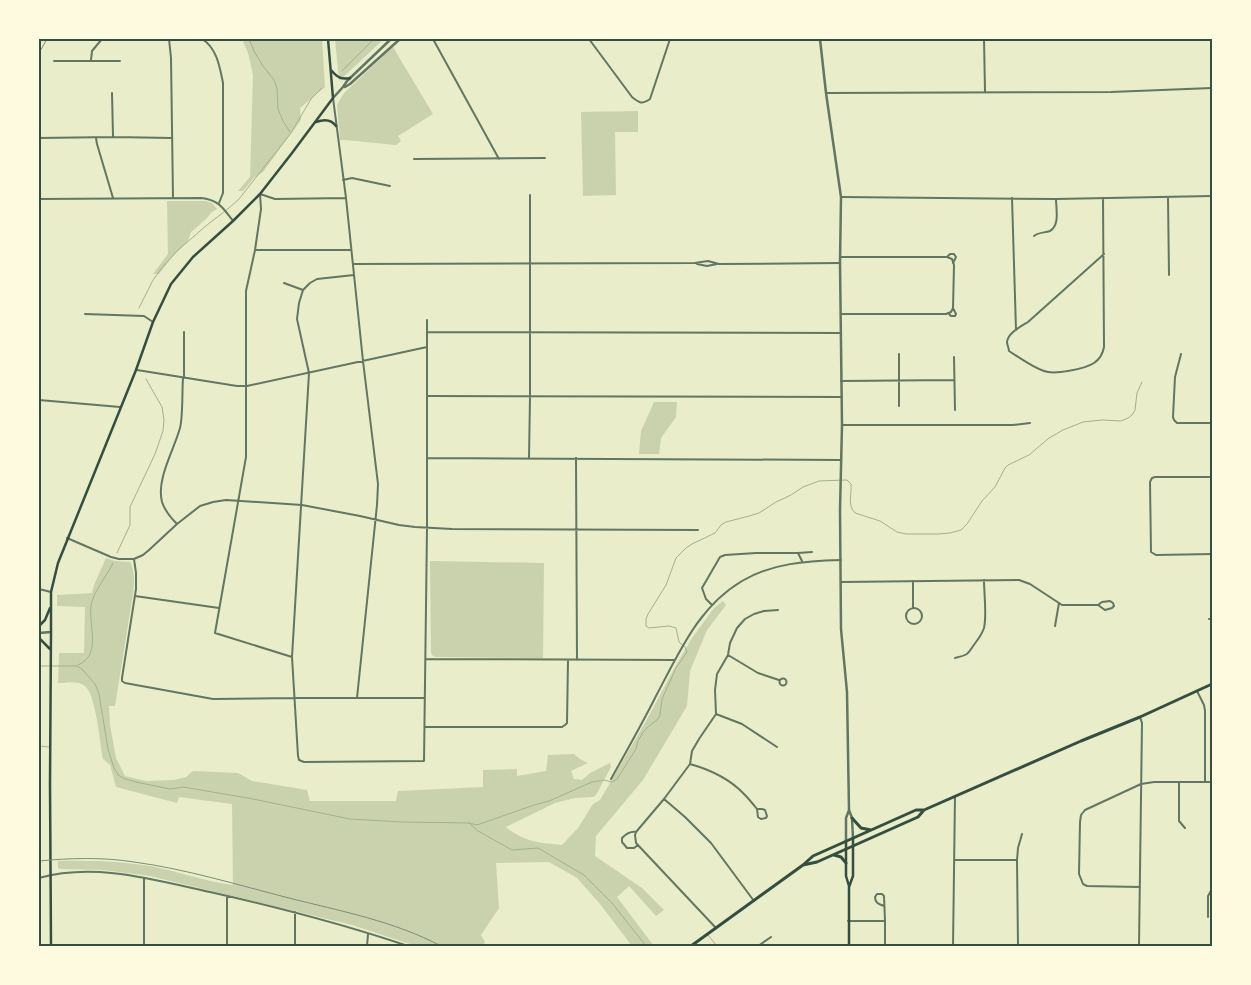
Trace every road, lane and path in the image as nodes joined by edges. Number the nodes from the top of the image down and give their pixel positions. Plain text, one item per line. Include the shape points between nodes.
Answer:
1 (102, 39) edge
2 (170, 39) edge
3 (202, 39) edge
4 (328, 39) edge
5 (391, 39) edge
6 (400, 39) edge
7 (433, 39) edge
8 (588, 39) edge
9 (670, 39) edge
10 (820, 39) edge
11 (984, 39) edge
12 (54, 61) dead end
13 (90, 61) junction
14 (120, 61) dead end
15 (330, 69) junction
16 (350, 78) junction
17 (343, 88) junction
18 (1212, 88) edge
19 (985, 92) junction
20 (112, 93) dead end
21 (826, 93) junction
22 (333, 98) junction
23 (315, 122) junction
24 (336, 126) junction
25 (112, 137) junction
26 (39, 138) edge
27 (96, 138) junction
28 (172, 138) junction
29 (545, 158) dead end
30 (414, 159) dead end
31 (499, 159) junction
32 (344, 180) junction
33 (390, 186) dead end
34 (260, 194) junction
35 (530, 195) dead end
36 (1212, 196) edge
37 (1168, 197) junction
38 (113, 198) junction
39 (173, 198) junction
40 (346, 198) junction
41 (841, 198) junction
42 (1012, 198) junction
43 (1103, 198) junction
44 (39, 199) edge
45 (1056, 199) junction
46 (218, 203) junction
47 (233, 221) junction
48 (1034, 236) dead end
49 (255, 250) junction
50 (352, 250) junction
51 (1104, 254) junction
52 (841, 257) junction
53 (947, 257) junction
54 (695, 263) junction
55 (840, 263) junction
56 (953, 263) junction
57 (353, 264) junction
58 (530, 264) junction
59 (719, 264) junction
60 (1169, 275) dead end
61 (354, 276) junction
62 (284, 283) dead end
63 (303, 290) junction
64 (953, 308) junction
65 (948, 313) junction
66 (85, 314) dead end
67 (841, 314) junction
68 (427, 320) dead end
69 (153, 322) junction
70 (1016, 330) junction
71 (184, 332) dead end
72 (426, 332) junction
73 (530, 332) junction
74 (841, 333) junction
75 (427, 347) junction
76 (899, 354) dead end
77 (1181, 354) dead end
78 (954, 357) dead end
79 (363, 361) junction
80 (136, 370) junction
81 (309, 373) junction
82 (184, 378) junction
83 (954, 380) junction
84 (842, 381) junction
85 (899, 381) junction
86 (247, 386) junction
87 (428, 396) junction
88 (530, 397) junction
89 (842, 397) junction
90 (39, 400) edge
91 (899, 406) dead end
92 (120, 408) junction
93 (955, 410) dead end
94 (1030, 423) dead end
95 (1212, 423) edge
96 (842, 425) junction
97 (426, 458) junction
98 (530, 458) junction
99 (576, 458) junction
100 (841, 460) junction
101 (1212, 476) edge
102 (239, 501) junction
103 (302, 505) junction
104 (375, 520) junction
105 (177, 524) junction
106 (427, 528) junction
107 (577, 529) junction
108 (698, 530) dead end
109 (67, 538) junction
110 (798, 552) junction
111 (812, 552) dead end
112 (1212, 554) edge
113 (134, 559) junction
114 (841, 560) junction
115 (802, 561) junction
116 (984, 580) junction
117 (913, 581) junction
118 (841, 582) junction
119 (39, 589) edge
120 (51, 592) junction
121 (135, 596) junction
122 (1059, 603) junction
123 (712, 604) junction
124 (1098, 605) junction
125 (51, 606) junction
126 (219, 608) junction
127 (913, 608) junction
128 (778, 610) dead end
129 (39, 626) edge
130 (1055, 626) dead end
131 (52, 632) junction
132 (39, 633) edge
133 (39, 638) edge
134 (51, 651) junction
135 (728, 655) junction
136 (292, 657) junction
137 (955, 658) dead end
138 (426, 659) junction
139 (568, 660) junction
140 (577, 660) junction
141 (675, 660) junction
142 (779, 680) dead end
143 (1212, 684) edge
144 (1197, 691) junction
145 (295, 698) junction
146 (357, 698) junction
147 (425, 698) junction
148 (716, 714) junction
149 (1140, 717) junction
150 (425, 727) junction
151 (39, 746) edge
152 (777, 747) dead end
153 (50, 748) junction
154 (690, 764) junction
155 (611, 779) dead end
156 (1179, 782) junction
157 (1205, 782) junction
158 (1212, 782) edge
159 (1141, 784) junction
160 (955, 796) junction
161 (664, 799) junction
162 (757, 809) junction
163 (849, 810) junction
164 (924, 810) junction
165 (852, 818) junction
166 (1185, 828) dead end
167 (871, 830) junction
168 (636, 832) junction
169 (1022, 834) dead end
170 (853, 838) junction
171 (846, 841) junction
172 (637, 844) junction
173 (853, 846) junction
174 (846, 850) junction
175 (833, 855) junction
176 (954, 860) junction
177 (1017, 860) junction
178 (846, 863) junction
179 (803, 865) junction
180 (51, 874) junction
181 (39, 878) edge
182 (144, 878) junction
183 (849, 887) junction
184 (1140, 887) junction
185 (1212, 889) edge
186 (227, 896) junction
187 (754, 901) junction
188 (884, 906) junction
189 (295, 912) junction
190 (1208, 917) dead end
191 (848, 921) junction
192 (885, 921) junction
193 (716, 929) junction
194 (368, 932) junction
195 (708, 934) junction
196 (771, 937) dead end
197 (716, 945) edge
198 (51, 946) edge
199 (144, 946) edge
200 (226, 946) edge
201 (295, 946) edge
202 (368, 946) edge
203 (408, 946) edge
204 (691, 946) edge
205 (758, 946) edge
206 (849, 946) edge
207 (884, 946) edge
208 (954, 946) edge
209 (1018, 946) edge
210 (1139, 946) edge

1 - 13 street via 92,51
2 - 28 street
3 - 46 street via 215,54 223,83 223,193
4 - 15 main road
5 - 16 street
6 - 17 street
7 - 31 street
8 - 9 street via 640,103 650,99
10 - 21 street
11 - 19 street
12 - 13 street
13 - 14 street
15 - 16 main road via 338,78
15 - 22 main road
16 - 17 street
17 - 22 street
18 - 19 street
19 - 21 street
20 - 25 street
21 - 41 street
22 - 23 main road
22 - 24 street
23 - 24 main road via 327,120
23 - 34 main road
24 - 32 street
25 - 27 street
25 - 28 street
26 - 27 street
27 - 38 street
28 - 39 street
29 - 31 street
30 - 31 street
32 - 33 street via 352,178
32 - 40 street
34 - 40 street via 275,199
34 - 47 main road
34 - 49 street
35 - 58 street
36 - 37 street
37 - 43 street
37 - 60 street
38 - 39 street
38 - 44 street
39 - 46 street via 210,199
40 - 50 street
41 - 42 street
41 - 52 street
42 - 45 street
42 - 70 street
43 - 45 street
43 - 51 street
45 - 48 street via 1056,224 1048,232
46 - 47 street
47 - 69 main road via 193,257 171,284
49 - 50 street
49 - 86 street via 246,291
50 - 57 street
51 - 70 street
51 - 70 street via 1104,346 1099,359 1086,366 1046,372 1009,351 1007,342
52 - 53 street
52 - 55 street
53 - 56 street
53 - 56 street via 950,254 956,256
54 - 58 street
54 - 59 street
54 - 59 street via 708,261
55 - 59 street
55 - 67 street
56 - 64 street
57 - 58 street
57 - 61 street
58 - 73 street
61 - 63 street via 317,278
61 - 79 street
62 - 63 street
63 - 81 street via 297,319
64 - 65 street
64 - 65 street via 956,314 951,316
65 - 67 street
66 - 69 street via 143,316
67 - 74 street
68 - 72 street
69 - 80 main road
71 - 82 street
72 - 73 street
72 - 75 street
73 - 74 street
73 - 88 street
74 - 84 street
75 - 79 street
75 - 87 street
76 - 85 street
77 - 95 street via 1175,377 1174,420 1177,423
78 - 83 street
79 - 81 street
79 - 104 street via 378,484
80 - 82 street
80 - 92 main road
81 - 86 street
81 - 103 street
82 - 86 street
82 - 105 street via 181,426 161,486 164,508
83 - 85 street
83 - 93 street
84 - 85 street
84 - 89 street
85 - 91 street
86 - 102 street via 246,457
87 - 88 street
87 - 97 street
88 - 89 street
88 - 98 street
89 - 96 street
90 - 92 street
92 - 109 main road
94 - 96 street
96 - 100 street
97 - 98 street
97 - 106 street
98 - 99 street
99 - 100 street
99 - 107 street
100 - 114 street
101 - 112 street via 1155,477 1150,482 1152,552 1156,555
102 - 103 street
102 - 105 street via 200,506
102 - 126 street
103 - 104 street
103 - 136 street
104 - 106 street
104 - 146 street
105 - 113 street via 143,555
106 - 107 street
106 - 138 street
107 - 108 street
107 - 140 street
109 - 113 street via 111,557
109 - 120 main road
110 - 111 street
110 - 115 street
110 - 123 street via 720,557 702,588
113 - 121 street
114 - 115 street
114 - 118 street
115 - 123 street via 778,566 742,581
116 - 117 street
116 - 122 street via 1019,580
116 - 137 street via 984,629 970,652
117 - 118 street
117 - 127 street
118 - 163 street
119 - 120 street
120 - 125 main road
121 - 126 street
121 - 145 street via 122,681 213,699
122 - 124 street
122 - 130 street
123 - 141 street
124 - 124 street via 1106,610 1114,606 1110,601
125 - 129 main road
125 - 131 main road
126 - 136 street via 215,633
127 - 127 street via 906,617 915,624 922,615
128 - 135 street via 764,611 744,619 734,633
131 - 132 street
131 - 134 main road
133 - 134 main road
134 - 153 main road
135 - 142 street via 758,673
135 - 148 street via 717,674
136 - 145 street
138 - 139 street
138 - 147 street
139 - 140 street
139 - 150 street via 567,723 562,727
140 - 141 street
141 - 155 street
143 - 144 main road
144 - 149 main road
144 - 157 street via 1205,711
145 - 146 street
145 - 150 street via 298,756 304,762 424,760
146 - 147 street
147 - 150 street
148 - 152 street via 742,724
148 - 154 street via 692,751
149 - 159 street
149 - 160 main road
151 - 153 lane
153 - 180 main road
154 - 161 street
154 - 162 street via 726,778
156 - 157 street
156 - 159 street
156 - 166 street via 1179,821
157 - 158 street
159 - 184 street
159 - 184 street via 1085,810 1081,815 1079,874 1087,886
160 - 164 main road
160 - 176 street
161 - 168 street
161 - 187 street via 711,844
162 - 162 street via 758,817 766,818 765,810
163 - 165 street
163 - 171 street
164 - 167 main road via 916,810
164 - 173 main road via 918,817
165 - 167 main road via 861,828
165 - 170 street
167 - 170 main road
168 - 172 street
168 - 172 street via 625,835 622,842 627,848 634,848
169 - 177 street
170 - 171 main road
170 - 173 main road
171 - 174 main road
171 - 179 main road via 813,856
172 - 193 street
173 - 174 main road
173 - 183 main road via 853,876
174 - 175 main road
174 - 178 main road
175 - 178 main road
175 - 179 main road
176 - 177 street
176 - 208 street
177 - 209 street
178 - 183 main road
179 - 187 main road
180 - 181 street
180 - 182 street via 82,872
180 - 198 main road
182 - 186 street
182 - 199 street
183 - 191 main road
184 - 210 street
185 - 190 street via 1208,896
186 - 189 street
186 - 200 street
187 - 193 main road
188 - 188 street via 884,896 877,894 874,897 876,903
188 - 192 street
189 - 194 street
189 - 201 street
191 - 192 street
191 - 206 main road
192 - 207 street
193 - 195 main road
194 - 202 street
194 - 203 street
195 - 197 lane
195 - 204 main road
196 - 205 street

